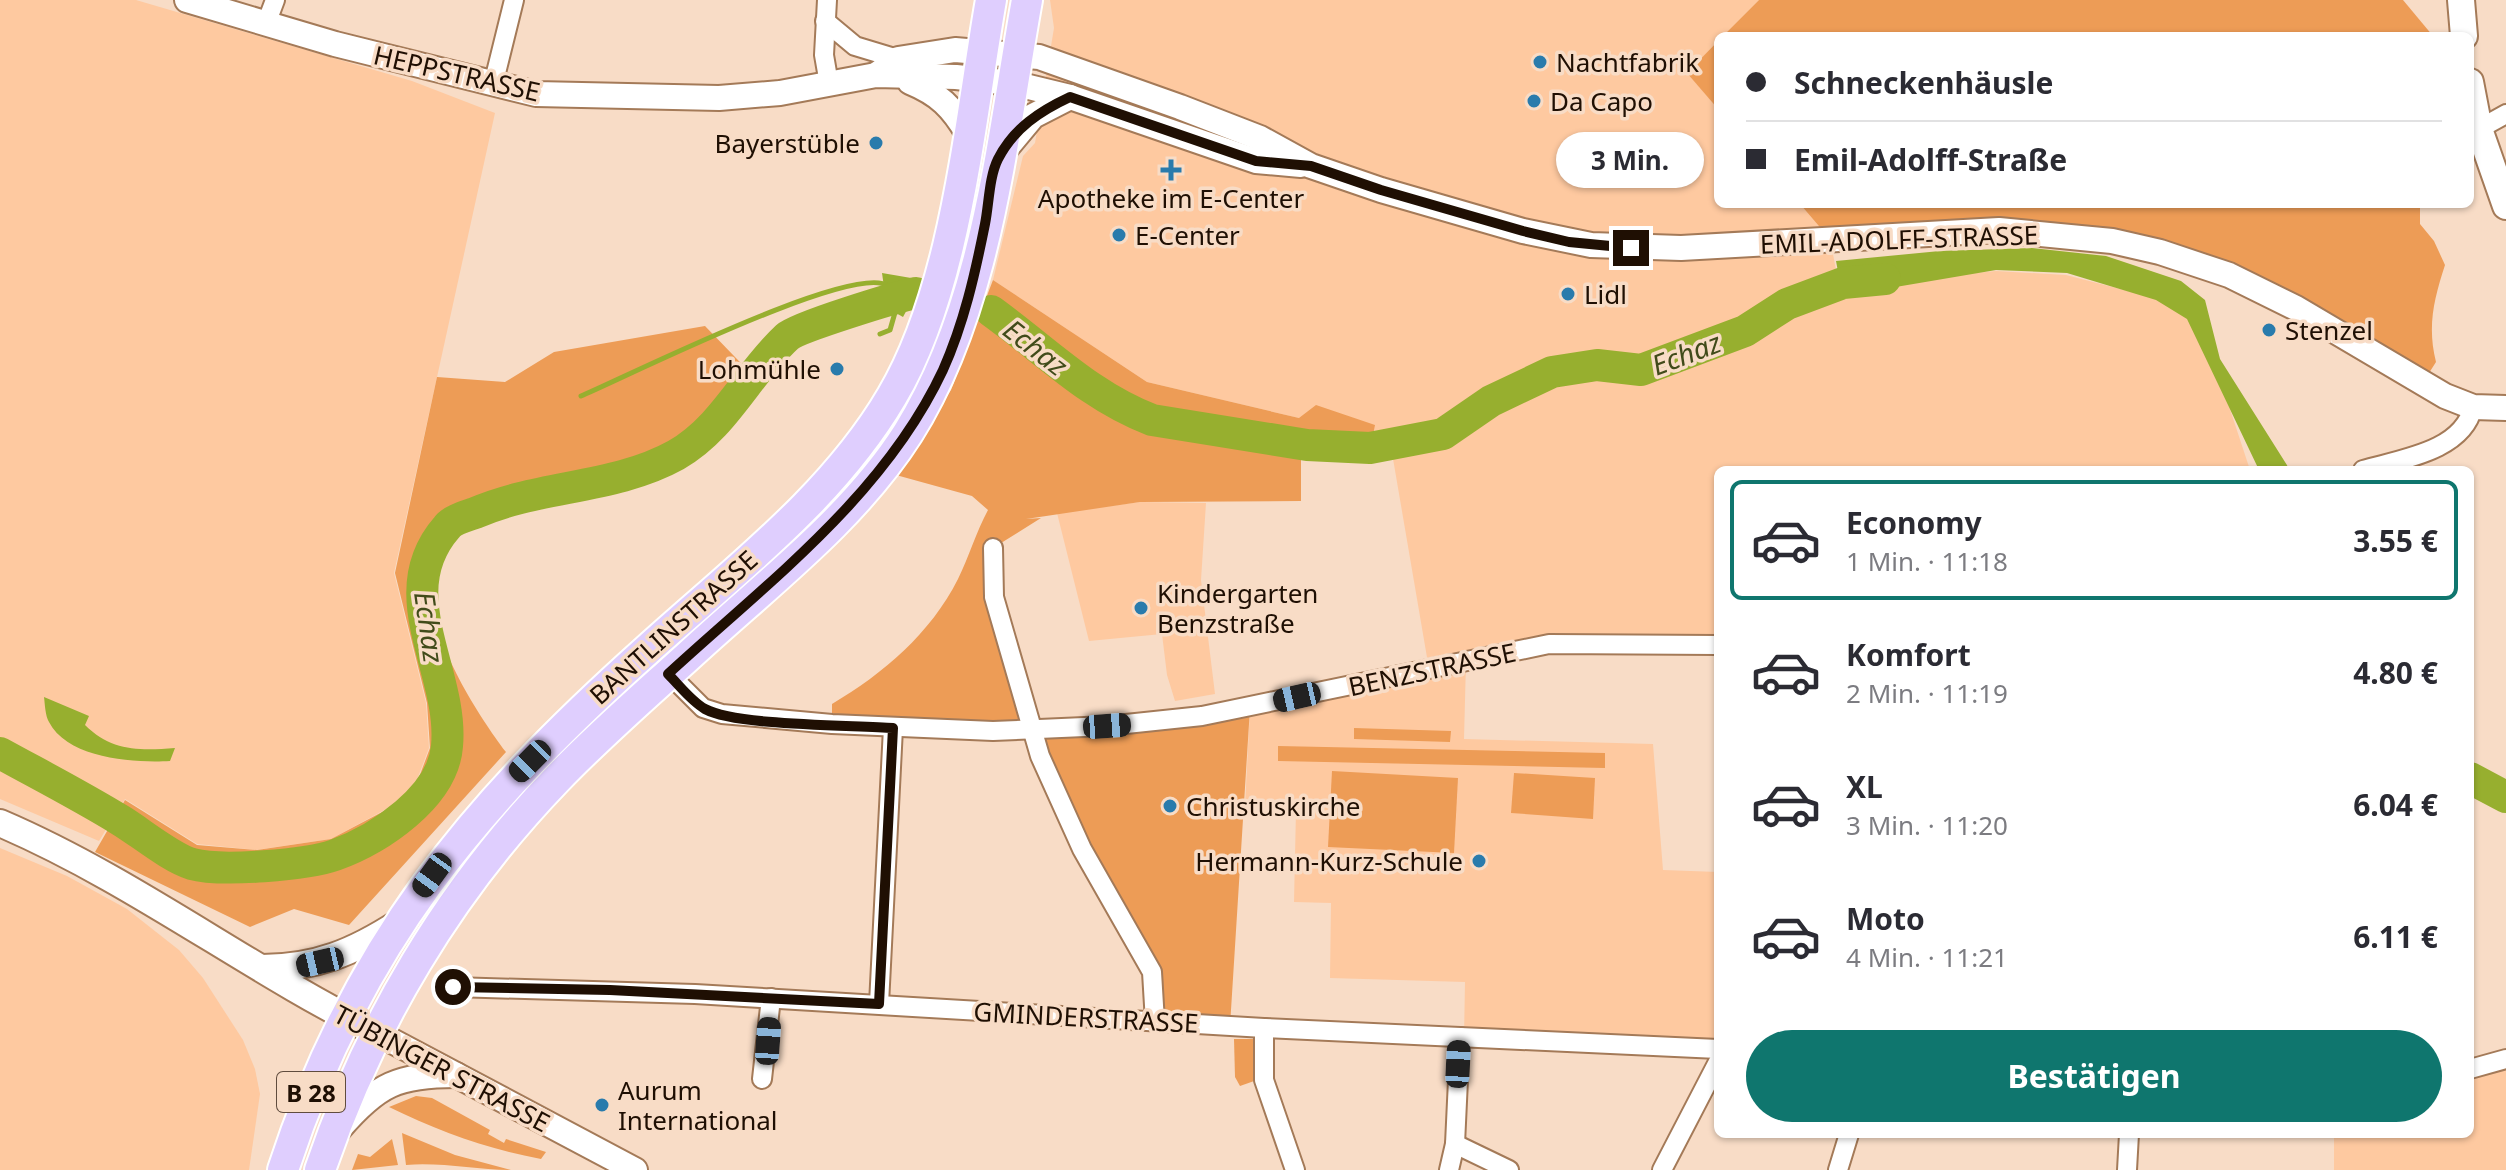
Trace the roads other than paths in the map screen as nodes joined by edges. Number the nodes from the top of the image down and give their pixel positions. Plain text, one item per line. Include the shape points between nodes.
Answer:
1 (187, 0) edge
2 (275, 0) edge
3 (514, 0) edge
4 (827, 0) edge
5 (991, 0) edge
6 (1027, 0) edge
7 (2461, 0) edge
8 (825, 21) junction
9 (266, 24) junction
10 (2464, 32) edge
11 (980, 65) junction
12 (1073, 67) junction
13 (899, 68) junction
14 (1015, 68) junction
15 (829, 84) junction
16 (493, 85) junction
17 (1070, 97) junction
18 (2474, 103) edge
19 (2506, 114) edge
20 (2479, 129) junction
21 (968, 134) junction
22 (997, 160) junction
23 (1311, 166) junction
24 (2506, 206) edge
25 (2473, 407) junction
26 (2506, 408) edge
27 (2375, 466) edge
28 (852, 528) dead end
29 (808, 546) junction
30 (993, 548) dead end
31 (1714, 645) edge
32 (646, 650) junction
33 (668, 674) junction
34 (893, 728) junction
35 (1032, 730) junction
36 (0, 823) edge
37 (399, 923) junction
38 (262, 968) junction
39 (453, 987) dead end
40 (771, 998) junction
41 (879, 1004) junction
42 (345, 1017) junction
43 (1155, 1022) junction
44 (1264, 1028) junction
45 (377, 1033) junction
46 (1460, 1037) junction
47 (1714, 1049) edge
48 (2506, 1059) edge
49 (2474, 1068) edge
50 (1714, 1070) edge
51 (459, 1075) junction
52 (762, 1079) dead end
53 (1848, 1138) edge
54 (2129, 1138) edge
55 (330, 1139) junction
56 (1455, 1144) junction
57 (283, 1170) edge
58 (320, 1170) edge
59 (635, 1170) edge
60 (1295, 1170) edge
61 (1449, 1170) edge
62 (1509, 1170) edge
63 (1662, 1170) edge
64 (1838, 1170) edge
65 (2127, 1170) edge

1 - 9 street, HEPPSTRASSE
2 - 9 street
3 - 16 street
4 - 8 street
5 - 11 main road, B 28
6 - 14 main road, B 28
7 - 10 main road
8 - 13 street via 855,46
8 - 15 street
9 - 16 street, HEPPSTRASSE
11 - 13 street
11 - 14 street
11 - 21 main road, BANTLINSTRASSE / B 28
12 - 14 street, EMIL-ADOLFF-STRASSE
12 - 17 street via 1066,88
12 - 23 street, EMIL-ADOLFF-STRASSE via 1260,138
13 - 15 street, HEPPSTRASSE
13 - 21 street via 947,102
14 - 17 street, EMIL-ADOLFF-STRASSE
14 - 22 main road, BANTLINSTRASSE / B 28
15 - 16 street, HEPPSTRASSE via 765,95 675,99 554,96
17 - 22 street via 1033,116
17 - 23 street, EMIL-ADOLFF-STRASSE via 1256,161
18 - 20 main road
19 - 20 street
20 - 24 main road
21 - 32 main road, BANTLINSTRASSE / B 28 via 931,308 892,397 856,450 812,498
22 - 29 main road, BANTLINSTRASSE / B 28 via 975,271 943,369 896,451
23 - 25 street, EMIL-ADOLFF-STRASSE via 1455,213 1591,245 1681,248 1999,230 2112,241 2173,256 2251,285
25 - 26 street, EMIL-ADOLFF-STRASSE
25 - 27 street via 2467,426 2450,440
28 - 29 main road
29 - 33 main road, BANTLINSTRASSE / B 28
30 - 35 street via 994,597
31 - 35 street, BENZSTRASSE via 1549,644 1250,708 1127,725
32 - 33 street, BENZSTRASSE
32 - 37 main road, BANTLINSTRASSE / B 28 via 485,809
33 - 34 street, BENZSTRASSE via 712,712
33 - 45 main road, BANTLINSTRASSE / B 28 via 556,780 509,833 443,920
34 - 35 street, BENZSTRASSE
34 - 41 street
35 - 43 street via 1082,849 1152,972
36 - 38 main road, TÜBINGER STRASSE via 125,884
37 - 38 main road via 337,958 302,967
37 - 42 main road, BANTLINSTRASSE / B 28
38 - 42 main road, TÜBINGER STRASSE
39 - 40 street, GMINDERSTRASSE
40 - 41 street, GMINDERSTRASSE
40 - 52 street
41 - 43 street, GMINDERSTRASSE
42 - 45 main road, TÜBINGER STRASSE
42 - 57 main road, BANTLINSTRASSE / B 28
43 - 44 street, GMINDERSTRASSE
44 - 46 street, GMINDERSTRASSE
44 - 60 street via 1264,1080
45 - 51 street, TÜBINGER STRASSE
45 - 55 main road, BANTLINSTRASSE / B 28
46 - 47 street, GMINDERSTRASSE
46 - 56 street
48 - 49 street
50 - 63 street
51 - 55 street via 386,1085
51 - 59 street, TÜBINGER STRASSE
53 - 64 street
54 - 65 street
55 - 58 main road, BANTLINSTRASSE / B 28
56 - 61 street
56 - 62 street

